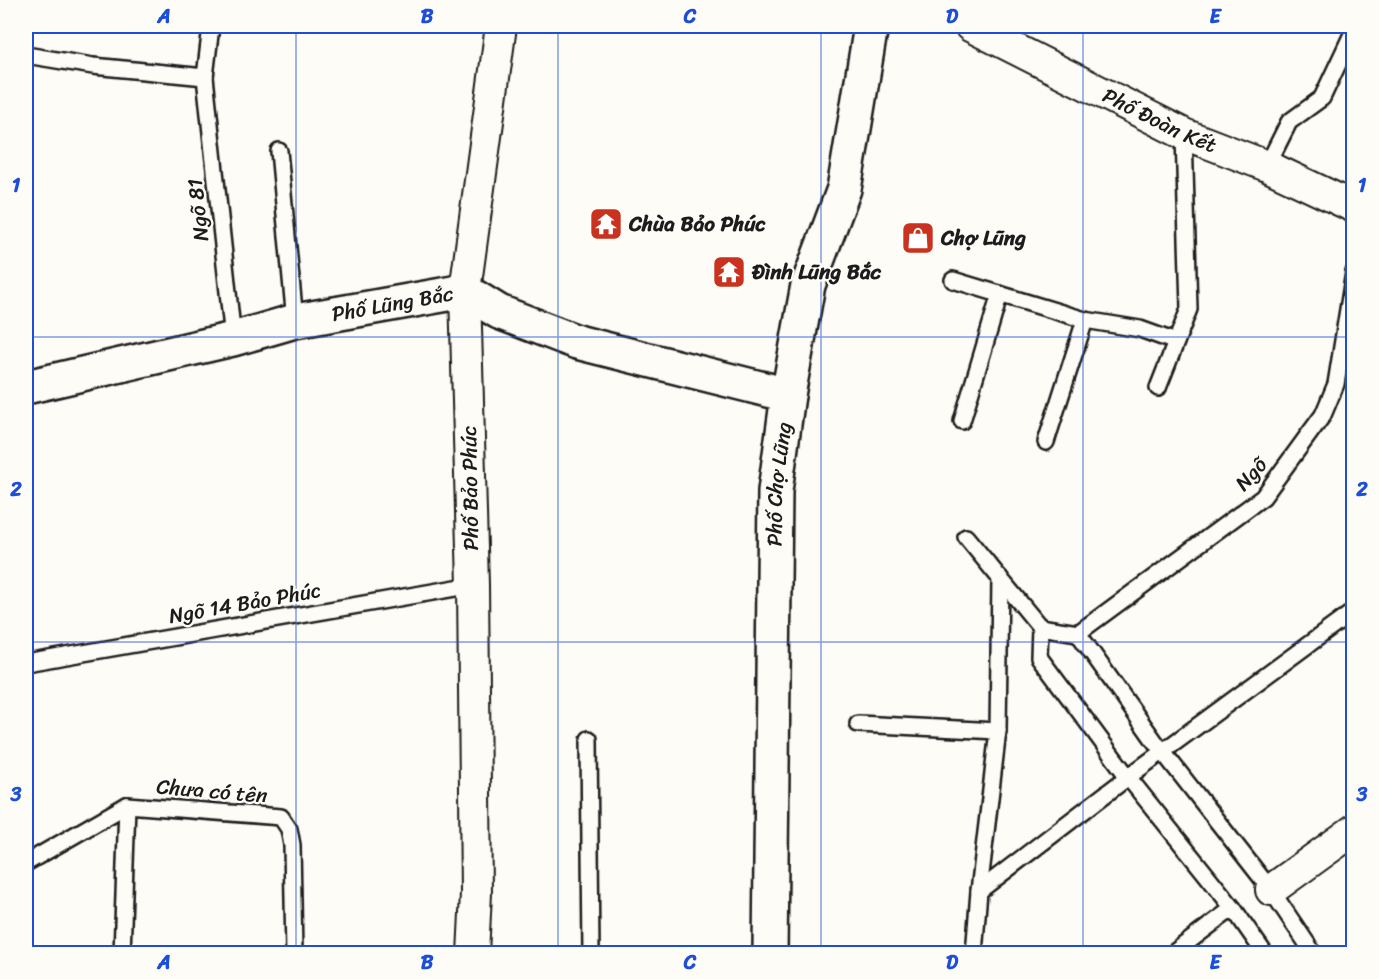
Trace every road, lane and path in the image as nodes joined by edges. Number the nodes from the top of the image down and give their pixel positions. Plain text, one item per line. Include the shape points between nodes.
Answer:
1 (211, 26) edge
2 (501, 26) edge
3 (871, 26) edge
4 (970, 26) edge
5 (1353, 30) edge
6 (1350, 46) edge
7 (26, 55) edge
8 (205, 76) junction
9 (1184, 134) junction
10 (279, 152) dead end
11 (1267, 166) junction
12 (1353, 207) edge
13 (1353, 272) edge
14 (953, 280) dead end
15 (465, 291) junction
16 (1000, 294) junction
17 (1085, 320) junction
18 (295, 321) junction
19 (233, 339) junction
20 (1176, 342) junction
21 (26, 387) edge
22 (1158, 388) dead end
23 (788, 394) junction
24 (962, 421) dead end
25 (1046, 442) dead end
26 (966, 537) dead end
27 (1000, 578) junction
28 (472, 585) junction
29 (1353, 611) edge
30 (1040, 627) junction
31 (1078, 633) junction
32 (26, 663) edge
33 (858, 724) dead end
34 (998, 730) junction
35 (589, 739) dead end
36 (1163, 752) junction
37 (1128, 777) junction
38 (127, 805) junction
39 (1353, 830) edge
40 (26, 863) edge
41 (1271, 890) junction
42 (979, 891) junction
43 (1233, 908) junction
44 (122, 954) edge
45 (294, 954) edge
46 (473, 954) edge
47 (591, 954) edge
48 (770, 954) edge
49 (974, 954) edge
50 (1172, 954) edge
51 (1265, 954) edge
52 (1314, 954) edge

1 - 8 lane, Ngõ 81
2 - 15 street, Phố Bảo Phúc
3 - 23 street, Phố Chợ Lũng via 844,189 808,285
4 - 9 street, Phố Đoàn Kết
5 - 6 lane
6 - 11 lane via 1322,98 1289,122
7 - 8 lane via 93,66
8 - 19 lane, Ngõ 81
9 - 11 street, Phố Đoàn Kết
9 - 20 lane via 1188,309
10 - 18 lane
11 - 12 street, Phố Đoàn Kết
13 - 31 lane, Ngõ via 1336,384 1323,415 1263,497
14 - 16 lane
15 - 18 street, Phố Lũng Bắc
15 - 23 street, Phố Lũng Bắc via 499,312 577,342
15 - 28 street, Phố Bảo Phúc
16 - 17 lane
16 - 24 lane
17 - 20 lane via 1140,329
17 - 25 lane
18 - 19 street, Phố Lũng Bắc
19 - 21 street, Phố Lũng Bắc
20 - 22 lane
23 - 48 street, Phố Chợ Lũng via 775,491
26 - 27 lane
27 - 30 lane
27 - 34 lane
28 - 32 lane, Ngõ 14 Bảo Phúc
28 - 46 street, Phố Bảo Phúc via 476,893
29 - 36 lane
30 - 31 lane
30 - 37 lane via 1039,657
31 - 36 lane
33 - 34 lane
34 - 42 lane
35 - 47 lane
36 - 37 lane
36 - 41 lane
37 - 42 lane
37 - 43 lane
38 - 40 lane
38 - 44 lane
38 - 45 lane, Chưa có tên via 282,817 292,845
39 - 41 street
41 - 52 lane
42 - 49 lane
43 - 50 lane
43 - 51 lane

